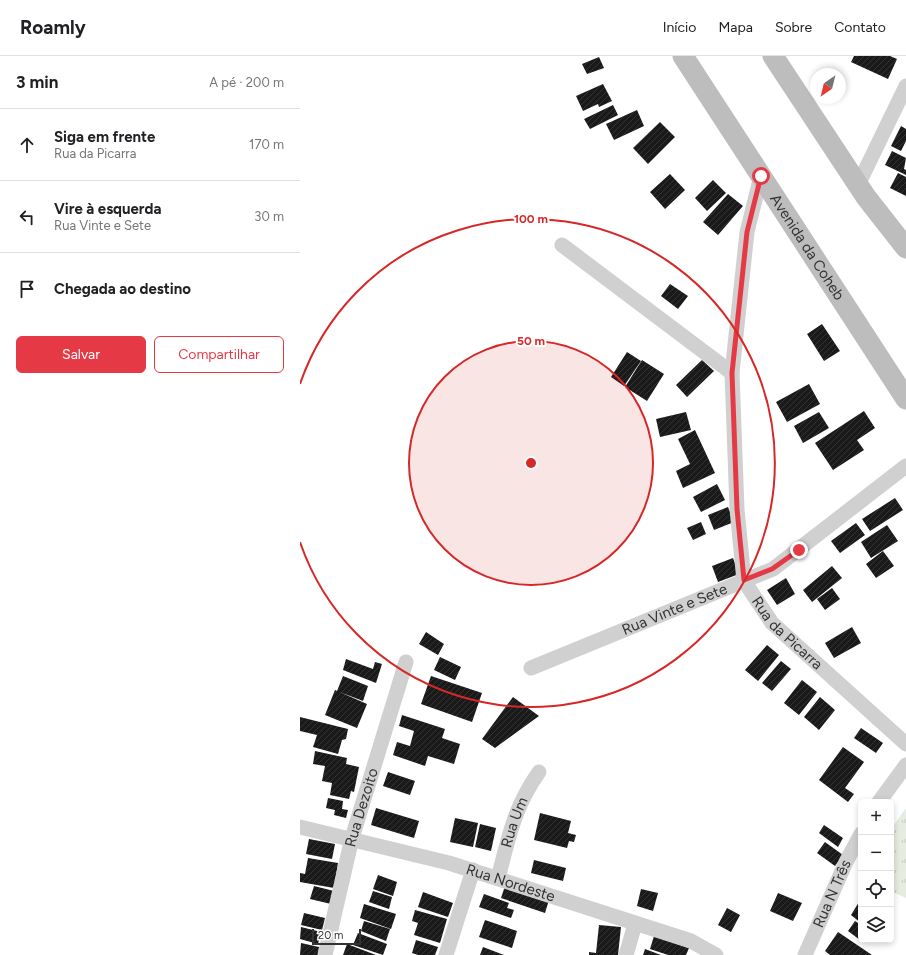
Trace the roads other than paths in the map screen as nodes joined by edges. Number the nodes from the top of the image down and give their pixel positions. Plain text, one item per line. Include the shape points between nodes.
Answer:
1 (683, 56) edge
2 (773, 56) edge
3 (906, 86) edge
4 (761, 176) junction
5 (858, 185) junction
6 (562, 245) dead end
7 (906, 248) edge
8 (732, 373) junction
9 (906, 399) edge
10 (906, 466) edge
11 (744, 580) junction
12 (406, 662) dead end
13 (531, 668) dead end
14 (906, 744) edge
15 (906, 765) edge
16 (539, 772) dead end
17 (881, 799) edge
18 (300, 827) edge
19 (860, 835) edge
20 (352, 838) junction
21 (473, 870) junction
22 (498, 878) junction
23 (635, 924) junction
24 (325, 955) edge
25 (446, 955) edge
26 (626, 955) edge
27 (716, 955) edge
28 (805, 955) edge

1 - 4 main road, Avenida da Coheb
2 - 5 main road
3 - 5 street
4 - 8 street, Rua da Picarra via 747,232
4 - 9 main road, Avenida da Coheb
5 - 7 main road
6 - 8 street
8 - 11 street, Rua da Picarra via 737,509
10 - 11 street, Rua Vinte e Sete via 772,569
11 - 13 street, Rua Vinte e Sete
11 - 14 street, Rua da Picarra via 772,623
12 - 20 street, Rua Dezoito
15 - 17 street
16 - 22 street, Rua Um via 525,791 514,818
18 - 20 street, Rua Nordeste
19 - 28 street, Rua N Três
20 - 21 street, Rua Nordeste
20 - 24 street, Rua Dezoito
21 - 22 street, Rua Nordeste
21 - 25 street
22 - 23 street, Rua Nordeste
23 - 26 street
23 - 27 street, Rua Nordeste via 691,941

